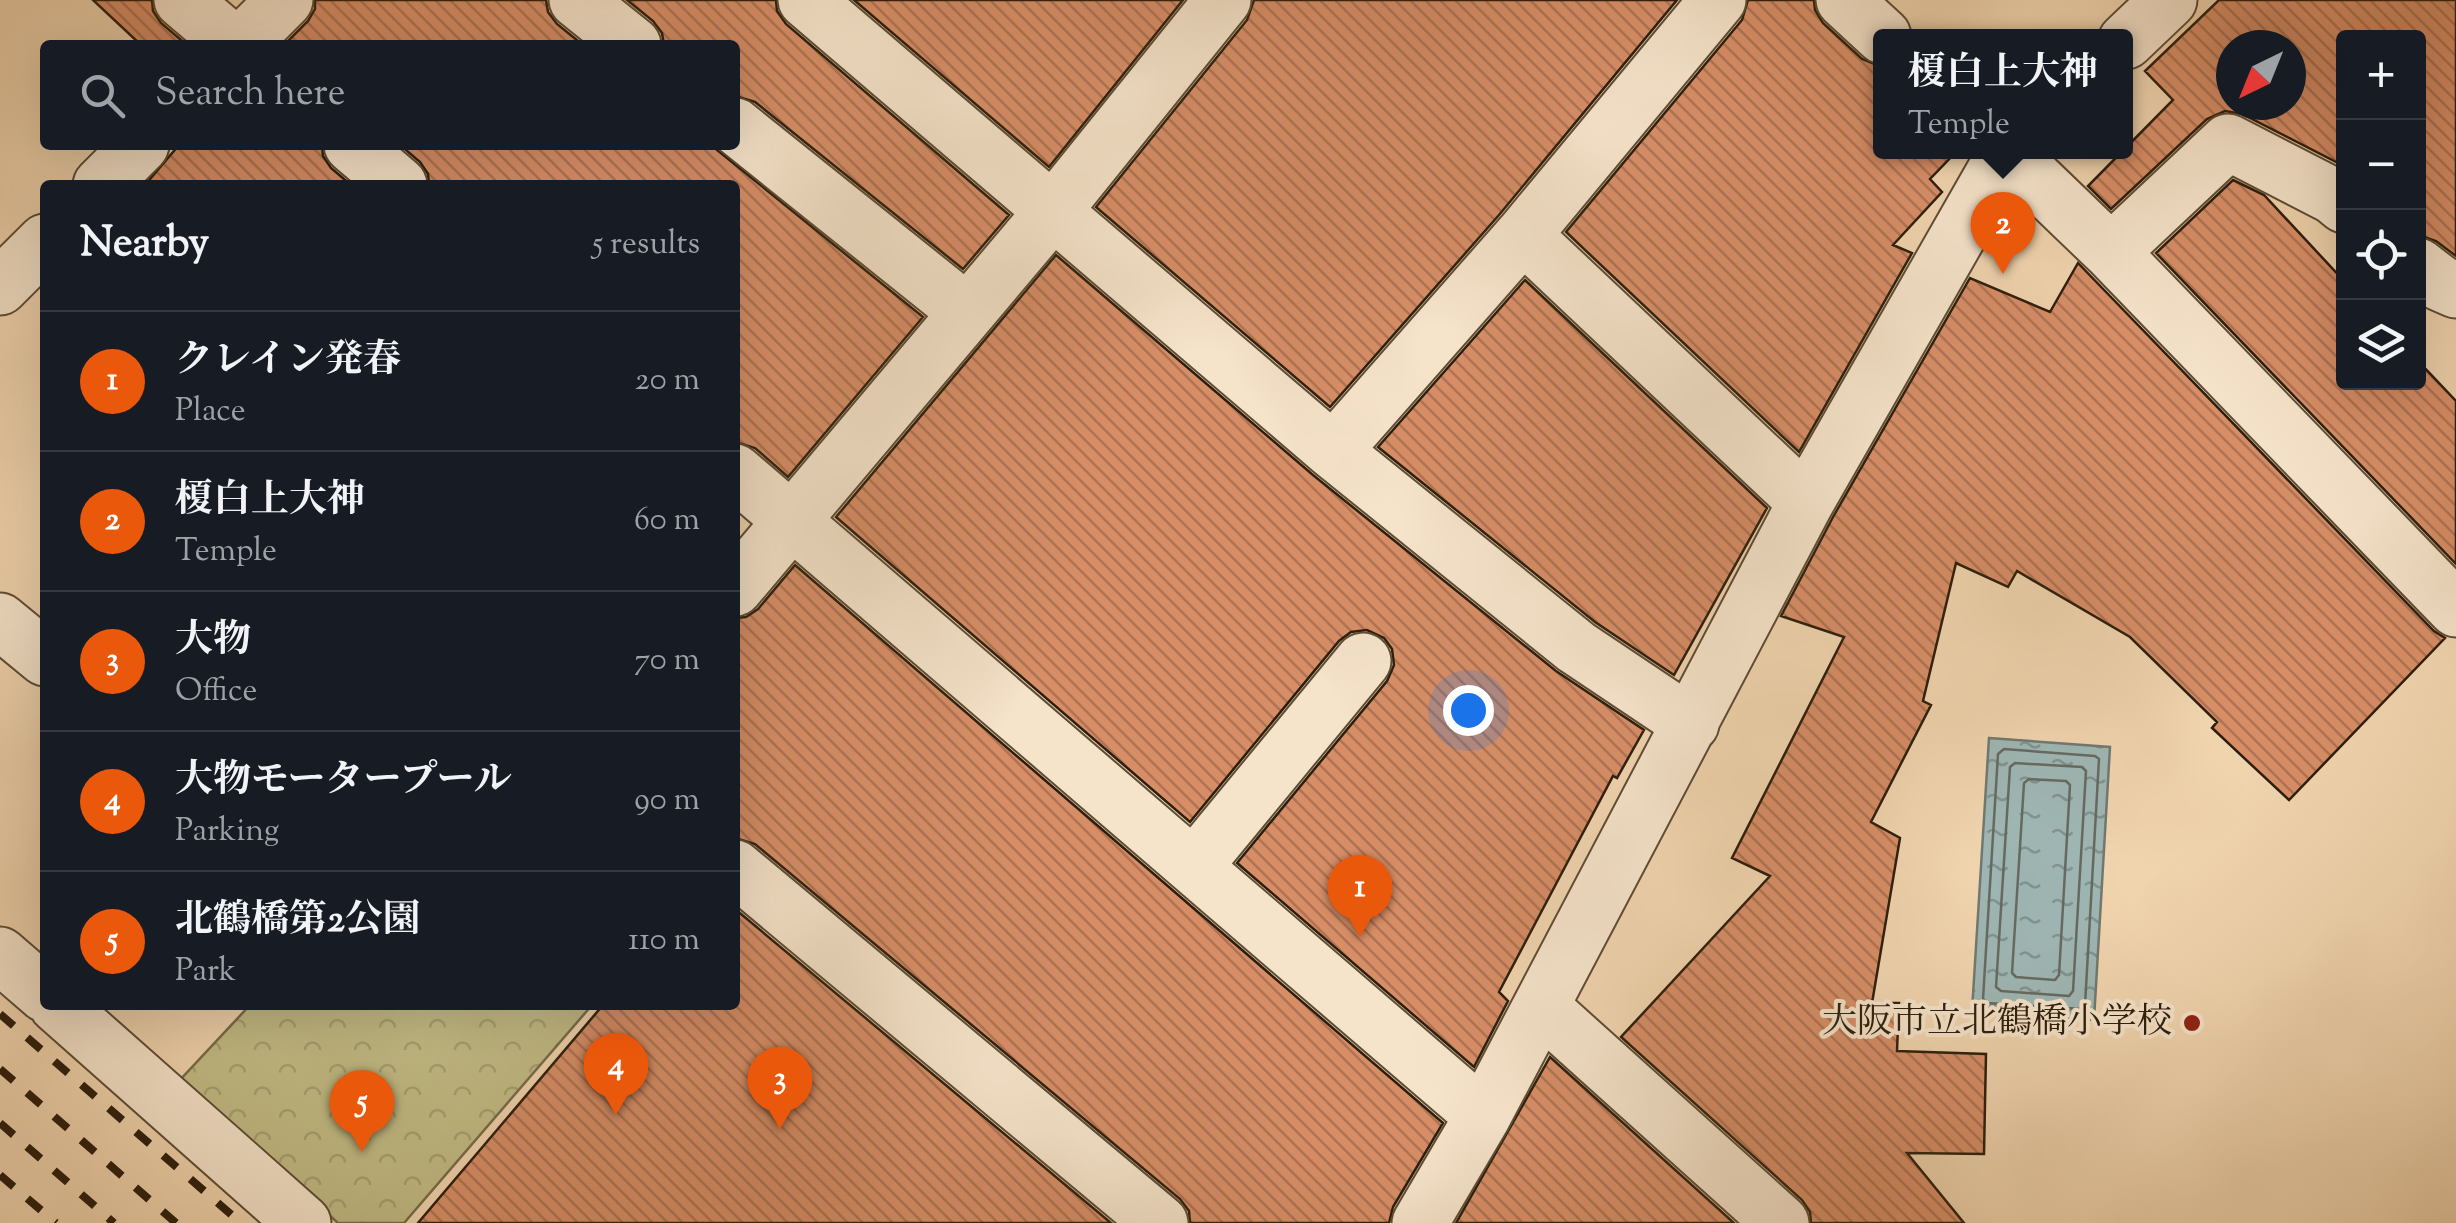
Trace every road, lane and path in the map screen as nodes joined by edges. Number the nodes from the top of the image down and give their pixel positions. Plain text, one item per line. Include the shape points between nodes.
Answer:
1 (182, 0) edge
2 (286, 0) edge
3 (577, 0) edge
4 (806, 0) edge
5 (1718, 0) edge
6 (1844, 0) edge
7 (2169, 0) edge
8 (1214, 3) edge
9 (1876, 29) edge
10 (2133, 33) edge
11 (232, 40) edge
12 (243, 40) edge
13 (627, 40) edge
14 (740, 130) edge
15 (136, 150) edge
16 (358, 150) edge
17 (2003, 159) edge
18 (2014, 159) edge
19 (107, 180) edge
20 (393, 180) edge
21 (2336, 201) edge
22 (1053, 211) junction
23 (1523, 236) junction
24 (2111, 252) junction
25 (2426, 272) edge
26 (2456, 290) edge
27 (967, 312) junction
28 (1333, 451) junction
29 (740, 476) edge
30 (1806, 502) junction
31 (792, 520) junction
32 (740, 582) edge
33 (2456, 609) edge
34 (0, 622) edge
35 (40, 654) edge
36 (1363, 662) dead end
37 (1691, 724) junction
38 (1195, 865) junction
39 (740, 872) edge
40 (0, 955) edge
41 (40, 990) edge
42 (1541, 1007) junction
43 (63, 1010) edge
44 (1483, 1116) junction
45 (304, 1223) edge
46 (1160, 1223) edge
47 (1420, 1223) edge
48 (1780, 1223) edge

1 - 11 street
2 - 12 street
3 - 13 street
4 - 22 street
5 - 23 street
6 - 9 street
7 - 10 street
8 - 22 street
14 - 27 street
15 - 19 street
16 - 20 street
17 - 30 street
18 - 24 street
21 - 24 street via 2228,142
22 - 27 street
22 - 28 street
23 - 28 street
23 - 30 street
24 - 33 street
25 - 26 street
27 - 31 street
28 - 37 street via 1576,647
29 - 31 street
30 - 37 street
31 - 32 street
31 - 38 street
34 - 35 street
36 - 38 street
37 - 42 street
38 - 44 street
39 - 46 street
40 - 41 street
42 - 44 street
42 - 48 street
43 - 45 street
44 - 47 street

